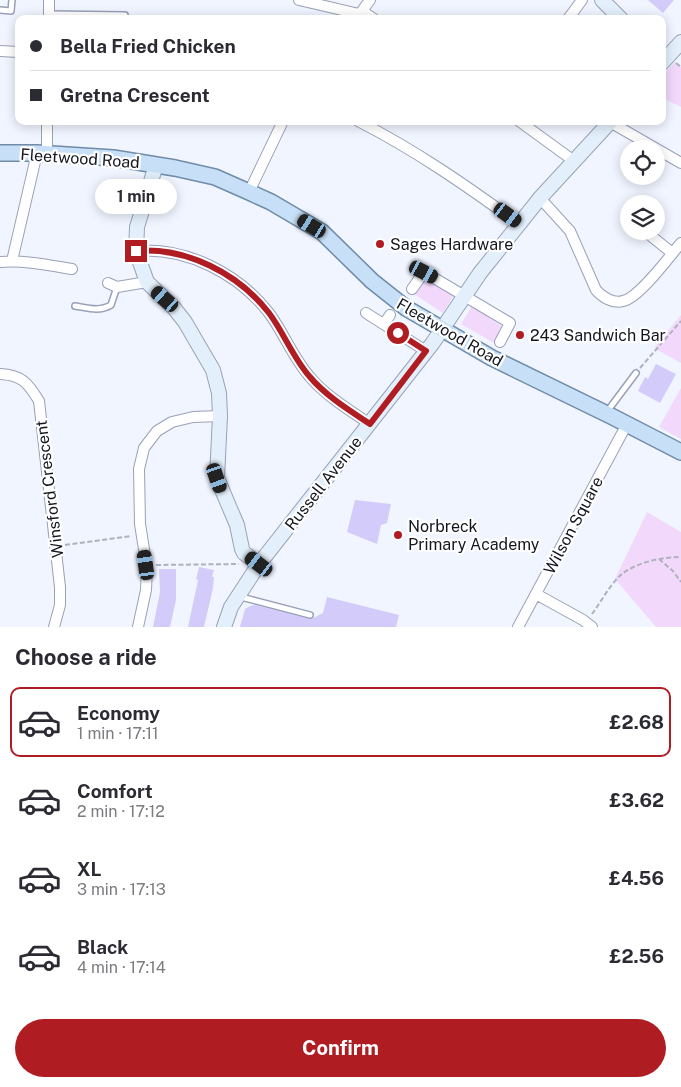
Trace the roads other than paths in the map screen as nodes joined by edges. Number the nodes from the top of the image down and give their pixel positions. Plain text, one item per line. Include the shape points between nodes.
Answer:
1 (12, 0) edge
2 (49, 0) edge
3 (299, 0) edge
4 (370, 0) edge
5 (582, 0) edge
6 (602, 0) edge
7 (0, 10) edge
8 (49, 15) edge
9 (359, 15) edge
10 (571, 15) edge
11 (617, 15) edge
12 (681, 42) edge
13 (0, 51) edge
14 (15, 52) edge
15 (666, 58) edge
16 (46, 125) edge
17 (281, 125) edge
18 (365, 125) edge
19 (525, 125) edge
20 (608, 125) edge
21 (616, 125) edge
22 (42, 153) junction
23 (0, 154) edge
24 (574, 161) junction
25 (681, 163) edge
26 (156, 165) junction
27 (249, 192) junction
28 (540, 198) junction
29 (519, 224) junction
30 (656, 240) edge
31 (681, 244) edge
32 (136, 251) junction
33 (672, 253) junction
34 (12, 261) junction
35 (0, 262) edge
36 (72, 269) dead end
37 (147, 282) junction
38 (113, 285) joint
39 (412, 290) dead end
40 (464, 295) junction
41 (75, 306) dead end
42 (366, 313) dead end
43 (441, 329) junction
44 (500, 342) dead end
45 (426, 351) junction
46 (636, 373) road end
47 (0, 374) edge
48 (606, 413) junction
49 (220, 416) junction
50 (370, 424) junction
51 (627, 424) junction
52 (681, 452) edge
53 (259, 564) junction
54 (536, 594) junction
55 (237, 596) junction
56 (310, 615) dead end
57 (589, 625) edge
58 (54, 627) edge
59 (138, 627) edge
60 (224, 627) edge
61 (518, 627) edge

1 - 7 lane via 11,11
2 - 8 street
3 - 9 street
4 - 9 street
5 - 10 street
6 - 11 street
12 - 15 street
13 - 14 street
16 - 22 street
17 - 27 street
18 - 29 street via 434,164
19 - 24 street
20 - 24 street, Russell Avenue
21 - 25 street
22 - 23 main road, Fleetwood Road
22 - 26 main road, Fleetwood Road
22 - 34 street
24 - 28 street, Russell Avenue
26 - 27 main road, Fleetwood Road via 215,177
26 - 32 street via 137,227
27 - 43 main road, Fleetwood Road via 322,232 386,293
28 - 29 street, Russell Avenue
28 - 33 street via 566,225 602,297 622,302 637,294
29 - 40 street, Russell Avenue
30 - 33 street
31 - 33 street
32 - 37 street
32 - 50 street via 176,254 222,272 256,298 268,312 310,378
34 - 35 street
34 - 36 street
37 - 38 street
37 - 49 street via 185,322 213,370 219,392
38 - 41 lane via 111,305 104,309
39 - 40 street via 424,272
40 - 43 street, Russell Avenue
40 - 44 street via 510,323
42 - 45 street, Fleetwood Road via 387,320
43 - 45 street, Russell Avenue
43 - 48 main road, Fleetwood Road via 492,358
45 - 50 street, Russell Avenue
46 - 48 lane
47 - 58 street, Winsford Crescent via 13,374 23,379 39,401 60,587 60,605
48 - 51 main road, Fleetwood Road
49 - 53 street via 217,478 237,526 242,549
49 - 59 street via 172,422 157,432 144,448 139,469 146,590
50 - 53 street, Russell Avenue
51 - 52 main road, Fleetwood Road
51 - 54 street, Wilson Square
53 - 55 street, Russell Avenue
54 - 57 street
54 - 61 street, Wilson Square
55 - 56 lane
55 - 60 street, Russell Avenue

